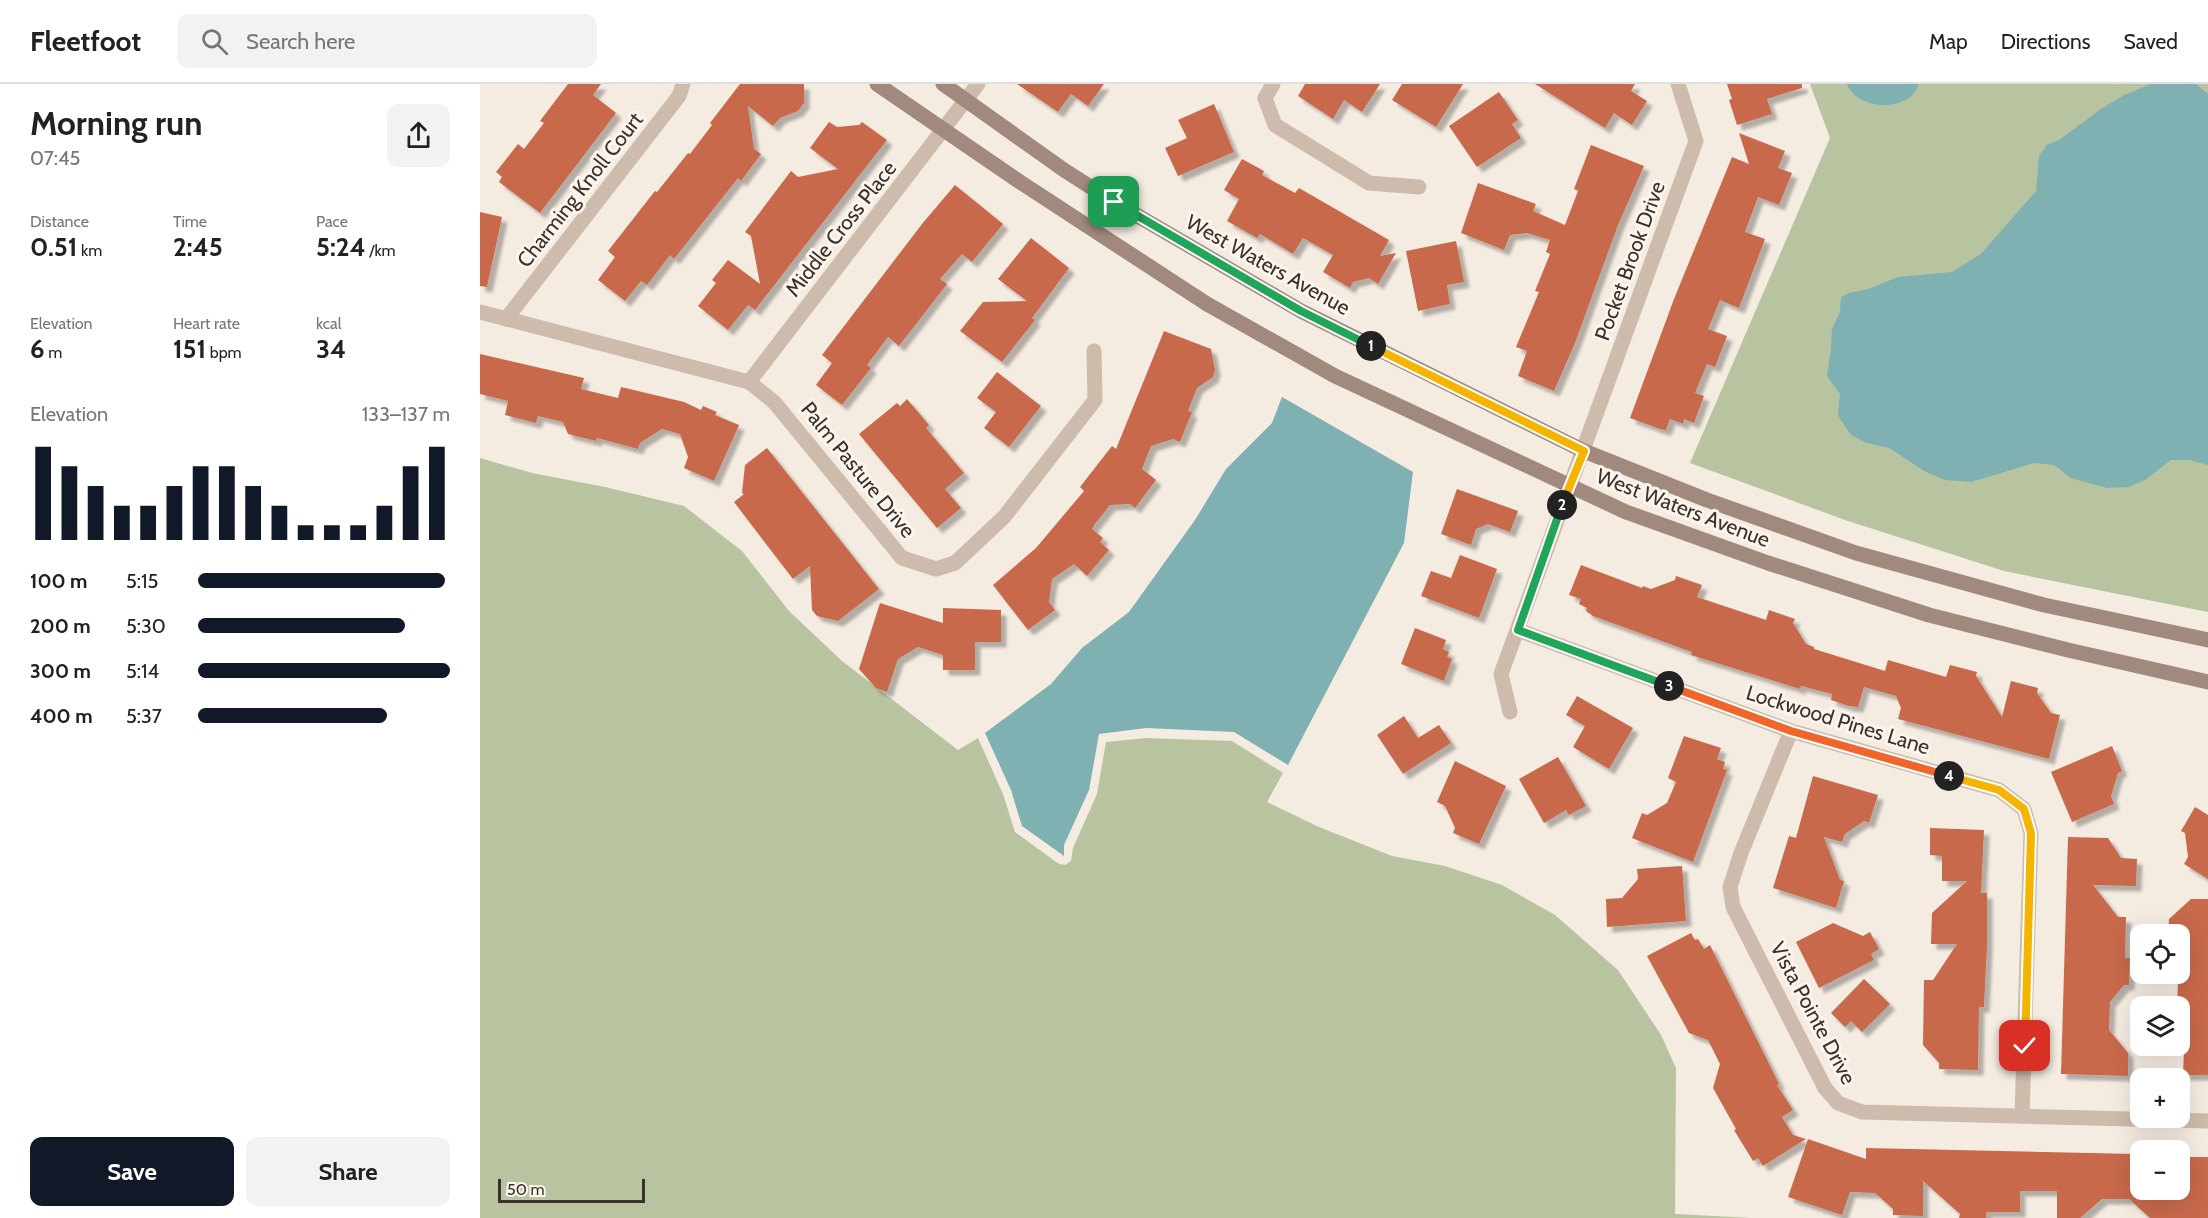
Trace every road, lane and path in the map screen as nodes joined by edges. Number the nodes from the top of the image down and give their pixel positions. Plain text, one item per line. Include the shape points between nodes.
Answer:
1 (683, 84) edge
2 (877, 84) edge
3 (943, 84) edge
4 (978, 84) edge
5 (1273, 84) edge
6 (1678, 84) edge
7 (966, 100) junction
8 (943, 131) junction
9 (1419, 186) dead end
10 (480, 312) edge
11 (506, 319) junction
12 (1094, 351) dead end
13 (748, 382) junction
14 (1584, 451) junction
15 (1569, 486) junction
16 (1518, 630) junction
17 (2208, 640) edge
18 (2208, 682) edge
19 (1510, 712) dead end
20 (1791, 731) junction
21 (2022, 1116) junction
22 (2208, 1121) edge

1 - 11 street, Charming Knoll Court via 679,96
2 - 8 street, West Waters Avenue
3 - 7 street, West Waters Avenue
4 - 7 street
5 - 9 street via 1265,98 1275,125 1369,183
6 - 14 street, Pocket Brook Drive via 1696,141
7 - 8 street, Middle Cross Place
7 - 14 street, West Waters Avenue via 1114,202 1301,311
8 - 13 street, Middle Cross Place
8 - 15 street, West Waters Avenue via 1237,321 1335,376
10 - 11 street, Palm Pasture Drive
11 - 13 street, Palm Pasture Drive
12 - 13 street, Palm Pasture Drive via 1095,400 1004,517 955,563 936,569 902,558 774,402
14 - 15 street, Pocket Brook Drive
14 - 17 street, West Waters Avenue via 1856,553 2044,605
15 - 16 street, Pocket Brook Drive
15 - 18 street, West Waters Avenue via 1626,512 1929,615
16 - 19 street, Pocket Brook Drive via 1501,674
16 - 20 street, Lockwood Pines Lane
20 - 21 street, Lockwood Pines Lane via 1999,790 2024,809 2031,833
20 - 21 street, Vista Pointe Drive via 1730,886 1733,908 1825,1088 1838,1103 1862,1112
21 - 22 street, Vista Pointe Drive

